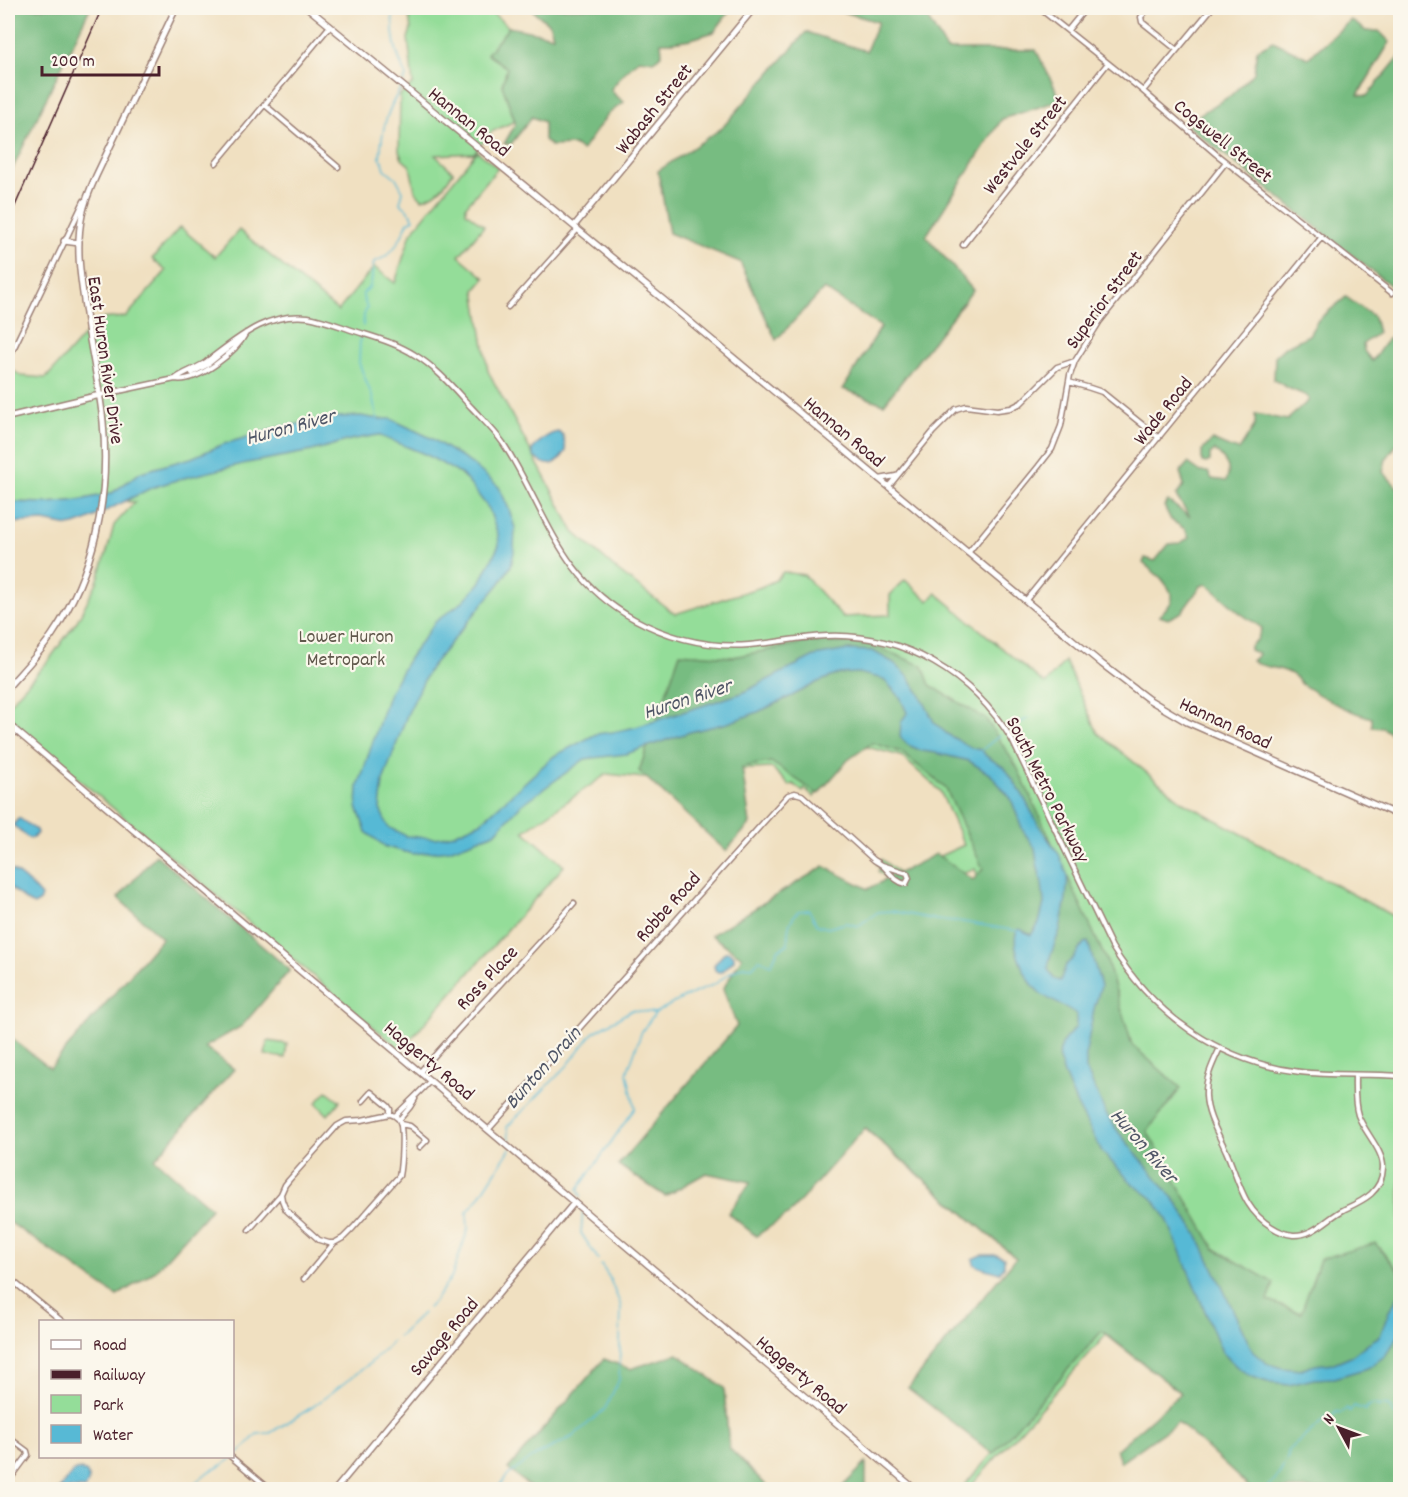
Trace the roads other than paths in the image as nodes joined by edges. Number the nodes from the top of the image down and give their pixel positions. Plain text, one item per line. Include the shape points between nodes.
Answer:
1 (176, 8) edge
2 (308, 8) edge
3 (754, 8) edge
4 (1039, 8) edge
5 (1086, 8) edge
6 (1149, 8) edge
7 (1212, 8) edge
8 (330, 26) junction
9 (1068, 30) junction
10 (1177, 50) junction
11 (1108, 63) junction
12 (1143, 91) junction
13 (265, 105) junction
14 (1226, 162) junction
15 (216, 163) dead end
16 (338, 166) dead end
17 (89, 191) junction
18 (71, 225) junction
19 (80, 226) junction
20 (576, 228) junction
21 (1321, 238) junction
22 (64, 241) junction
23 (79, 243) junction
24 (963, 244) dead end
25 (1392, 293) dead end
26 (508, 307) dead end
27 (246, 332) junction
28 (8, 360) edge
29 (1075, 361) junction
30 (174, 379) junction
31 (1069, 382) junction
32 (100, 395) junction
33 (8, 417) edge
34 (1159, 438) junction
35 (896, 476) junction
36 (879, 479) junction
37 (889, 487) junction
38 (968, 553) junction
39 (1026, 600) junction
40 (8, 687) edge
41 (8, 724) edge
42 (1401, 816) edge
43 (882, 865) junction
44 (574, 903) dead end
45 (1220, 1048) junction
46 (420, 1072) junction
47 (1355, 1075) junction
48 (1401, 1076) edge
49 (430, 1080) junction
50 (363, 1101) dead end
51 (390, 1114) junction
52 (399, 1120) junction
53 (489, 1129) junction
54 (420, 1147) dead end
55 (281, 1194) junction
56 (574, 1203) junction
57 (249, 1230) dead end
58 (334, 1243) junction
59 (8, 1277) edge
60 (304, 1279) dead end
61 (61, 1320) edge
62 (8, 1437) edge
63 (233, 1458) edge
64 (8, 1482) edge
65 (271, 1490) edge
66 (335, 1490) edge
67 (916, 1490) edge

1 - 17 street, East Huron River Drive
2 - 8 street, Hannan Road
3 - 20 street, Wabash Street
4 - 9 street, Cogswell Street
5 - 9 street
6 - 10 street via 1142,22
7 - 10 street
8 - 13 street
8 - 20 street, Hannan Road
9 - 11 street, Cogswell Street
10 - 12 street
11 - 12 street, Cogswell Street
11 - 24 street, Westvale Street
12 - 14 street, Cogswell Street
13 - 15 street
13 - 16 street
14 - 21 street, Cogswell Street
14 - 29 street, Superior Street via 1101,320
17 - 18 street
17 - 19 street, East Huron River Drive
18 - 19 street
18 - 22 street
19 - 23 street, East Huron River Drive
20 - 26 street, Wabash Street
20 - 36 street, Hannan Road
21 - 25 street, Cogswell Street
21 - 34 street, Wade Road
22 - 23 street
22 - 28 street
23 - 32 street, East Huron River Drive via 81,282
27 - 30 street, South Metro Parkway
27 - 30 street, South Metro Parkway via 214,365 190,377
27 - 45 street, South Metro Parkway via 280,318 309,318 401,346 427,363 500,439 576,571 606,601 646,626 722,645 827,636 867,638 916,653 952,674 982,699 1012,740 1125,969 1174,1019
29 - 31 street, Superior Street
29 - 35 street via 1057,367 1016,406 1004,410 974,406 956,409
30 - 32 street, South Metro Parkway
31 - 34 street via 1102,393
31 - 38 street, Superior Street via 1061,426 1052,449
32 - 33 street
32 - 40 street, East Huron River Drive via 105,481 99,525 85,572 51,636
34 - 39 street, Wade Road
35 - 36 street
35 - 37 street
36 - 37 street, Hannan Road
37 - 38 street, Hannan Road
38 - 39 street, Hannan Road
39 - 42 street, Hannan Road via 1115,675 1167,711
41 - 46 street, Haggerty Road
43 - 43 street, Robbe Road via 895,879 906,884 907,873
43 - 53 street, Robbe Road via 802,795 788,795
44 - 46 street, Ross Place
45 - 47 street, South Metro Parkway via 1282,1069
45 - 47 street via 1206,1089 1210,1117 1247,1203 1270,1226 1291,1235 1315,1229 1364,1200 1376,1190 1381,1179 1381,1156 1357,1111
46 - 49 street, Haggerty Road
47 - 48 street, South Metro Parkway
49 - 52 street
49 - 53 street, Haggerty Road
50 - 51 street via 371,1092 388,1106
51 - 52 street
51 - 55 street via 340,1124
52 - 54 street via 427,1140
52 - 58 street via 399,1176 353,1228
53 - 56 street, Haggerty Road
55 - 57 street
55 - 58 street via 286,1210 301,1225 319,1239
56 - 66 street, Savage Road
56 - 67 street, Haggerty Road
58 - 60 street
59 - 61 street
62 - 64 street via 28,1455
63 - 65 street

